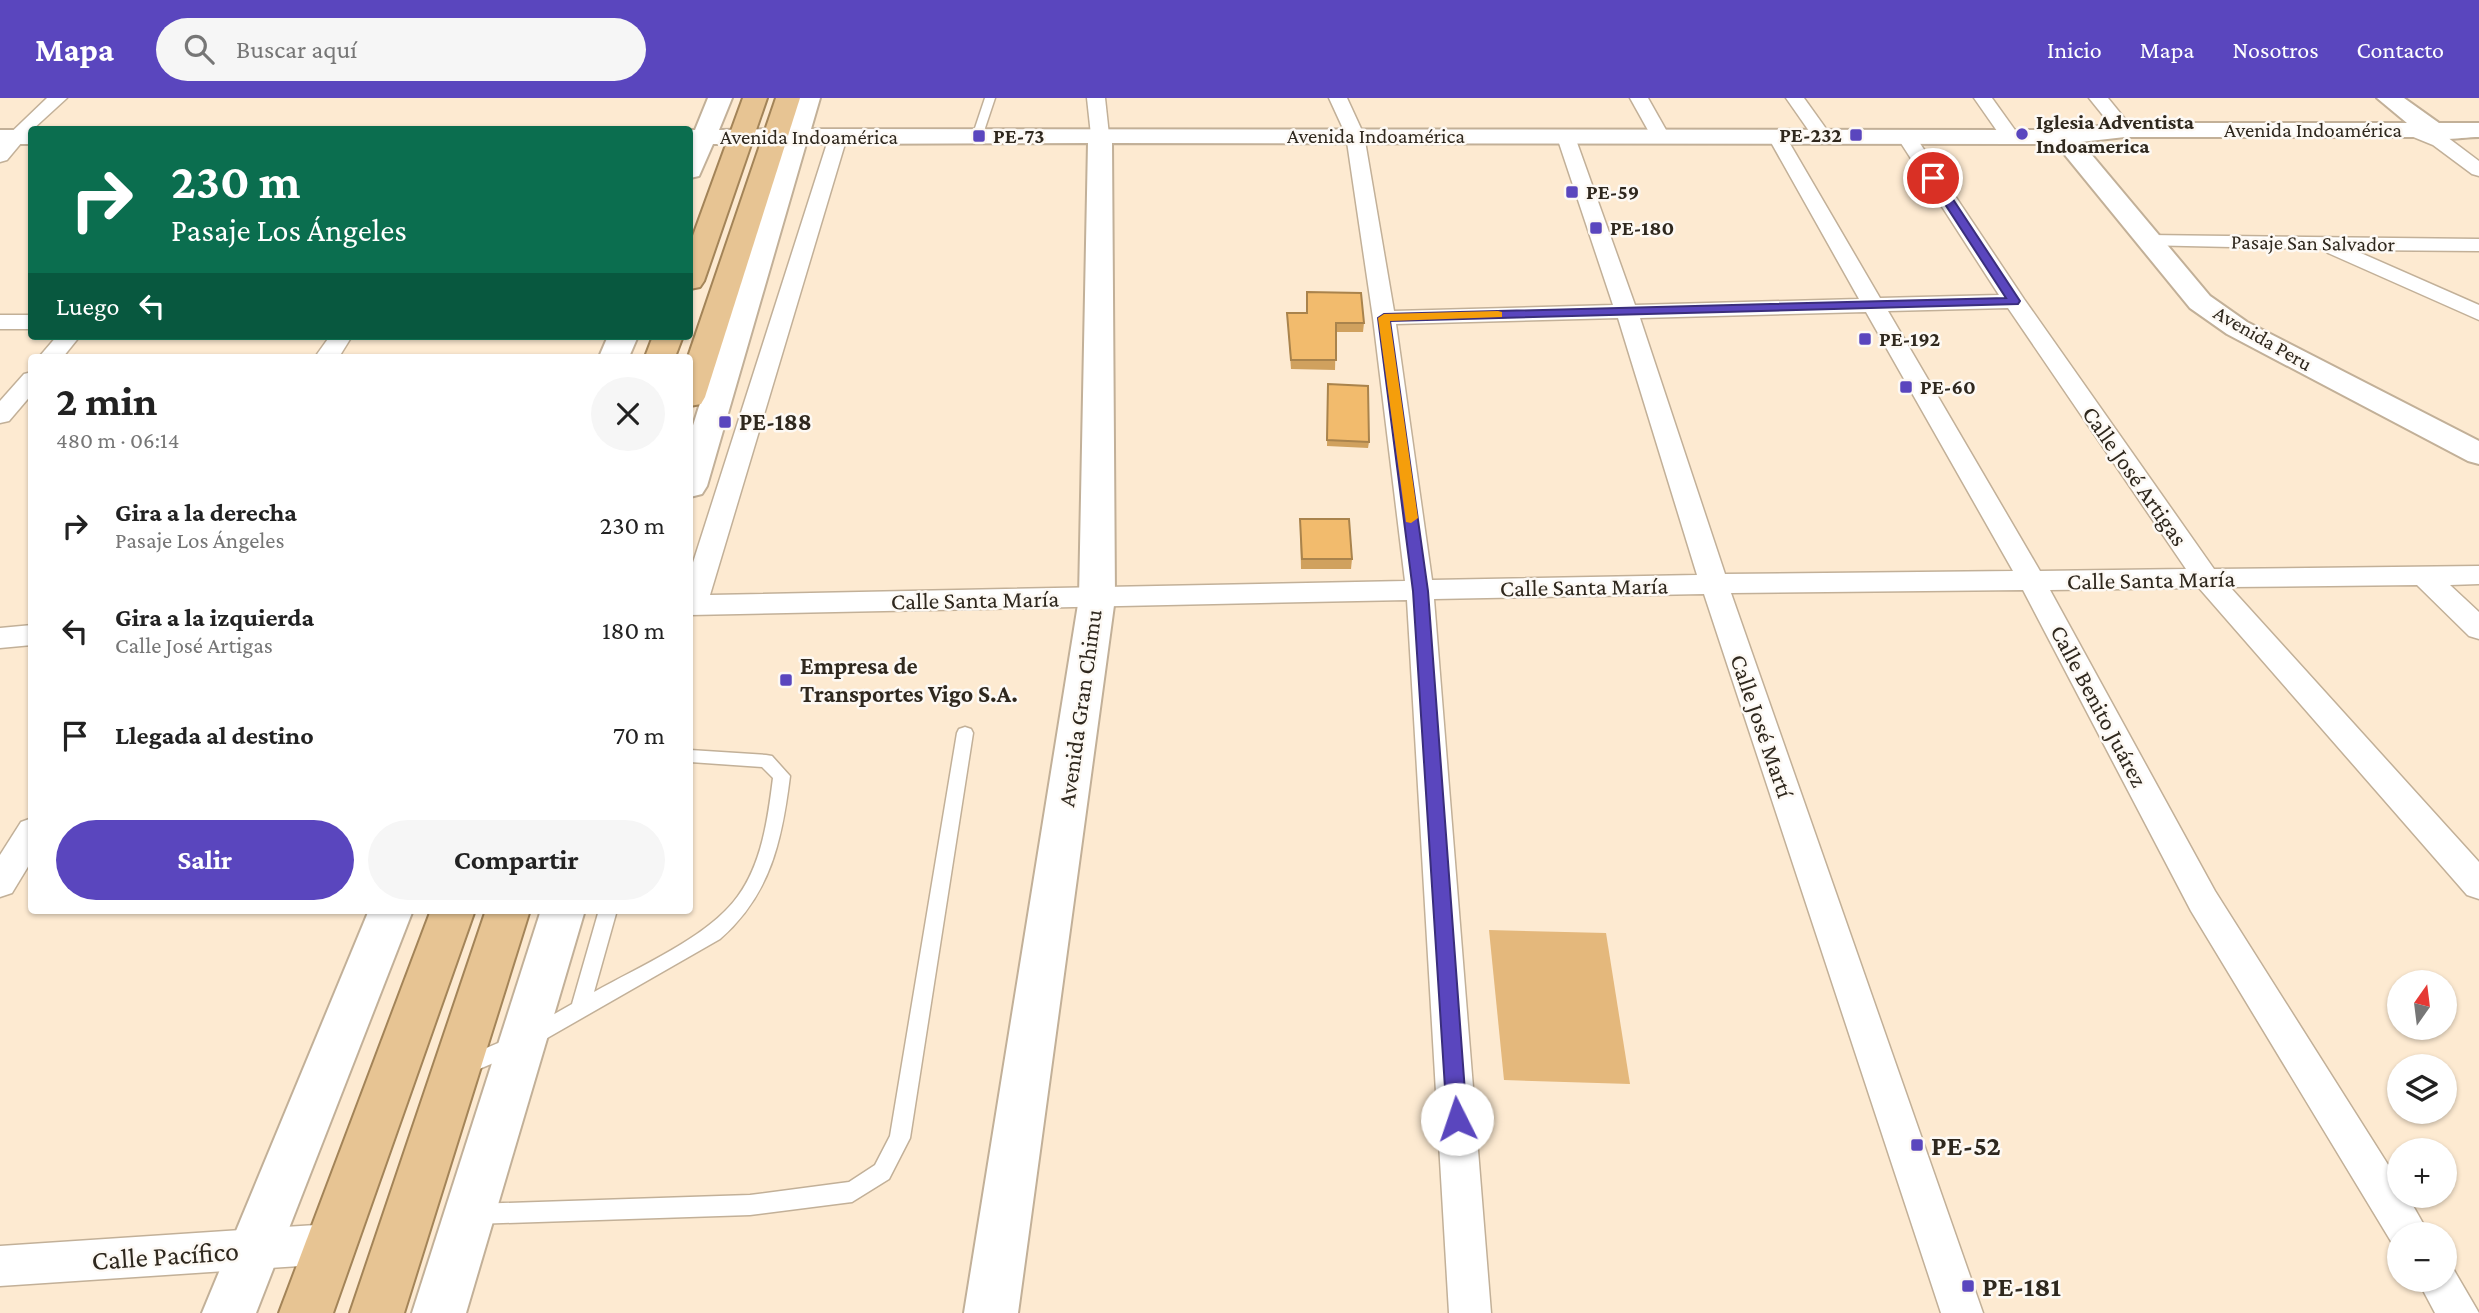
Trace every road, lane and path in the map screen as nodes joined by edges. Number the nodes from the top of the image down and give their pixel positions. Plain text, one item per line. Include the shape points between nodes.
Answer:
1 (58, 98) edge
2 (720, 98) edge
3 (755, 98) edge
4 (788, 98) edge
5 (808, 98) edge
6 (990, 98) edge
7 (1338, 98) edge
8 (1639, 98) edge
9 (1795, 98) edge
10 (1983, 98) edge
11 (2098, 98) edge
12 (2367, 98) edge
13 (2389, 98) edge
14 (1098, 117) edge
15 (28, 126) edge
16 (28, 126) edge
17 (2125, 130) junction
18 (2479, 130) edge
19 (2430, 134) junction
20 (1355, 135) junction
21 (2063, 136) junction
22 (696, 137) edge
23 (741, 137) junction
24 (785, 137) junction
25 (838, 137) junction
26 (977, 137) junction
27 (1566, 137) junction
28 (1661, 137) junction
29 (1777, 137) junction
30 (1823, 137) junction
31 (1906, 137) junction
32 (2011, 137) junction
33 (2479, 141) edge
34 (11, 142) edge
35 (2479, 170) edge
36 (2148, 241) junction
37 (2325, 244) junction
38 (2479, 245) edge
39 (693, 273) edge
40 (2014, 301) junction
41 (1871, 303) junction
42 (1626, 310) junction
43 (2479, 313) edge
44 (1384, 318) junction
45 (0, 322) edge
46 (28, 322) edge
47 (66, 340) edge
48 (54, 354) edge
49 (28, 384) edge
50 (693, 389) edge
51 (0, 416) edge
52 (2479, 454) edge
53 (693, 475) edge
54 (2479, 575) edge
55 (2424, 577) junction
56 (2207, 579) junction
57 (2032, 581) junction
58 (1714, 584) junction
59 (1420, 591) junction
60 (1097, 598) junction
61 (693, 604) edge
62 (693, 610) edge
63 (2479, 629) edge
64 (28, 635) edge
65 (0, 638) edge
66 (965, 733) dead end
67 (693, 756) edge
68 (28, 838) edge
69 (0, 883) edge
70 (2479, 884) edge
71 (389, 914) edge
72 (452, 914) edge
73 (507, 914) edge
74 (562, 914) edge
75 (607, 914) edge
76 (580, 1009) junction
77 (524, 1041) junction
78 (456, 1070) junction
79 (472, 1214) junction
80 (2402, 1222) edge
81 (331, 1244) junction
82 (255, 1249) junction
83 (0, 1266) edge
84 (2445, 1292) edge
85 (229, 1313) edge
86 (306, 1313) edge
87 (377, 1313) edge
88 (439, 1313) edge
89 (990, 1313) edge
90 (1470, 1313) edge
91 (1962, 1313) edge
92 (2458, 1313) edge

1 - 16 street
2 - 22 street
3 - 23 highway
4 - 24 highway
5 - 24 street
6 - 26 lane
7 - 20 street
8 - 28 street
9 - 30 street
10 - 32 street
11 - 17 street
12 - 19 street
13 - 19 street
14 - 20 street, Avenida Indoamérica
14 - 26 street, Avenida Indoamérica
14 - 60 street, Avenida Gran Chimu
15 - 34 street
17 - 19 street, Avenida Indoamérica
17 - 21 street, Avenida Indoamérica
18 - 19 street, Avenida Indoamérica
19 - 21 street, Avenida Indoamérica via 2133,142
19 - 33 street, Avenida Indoamérica
19 - 35 street
20 - 27 street, Avenida Indoamérica
20 - 44 street
21 - 32 street, Avenida Indoamérica
21 - 36 street, Avenida Peru
22 - 23 street, Avenida Indoamérica
23 - 24 street, Avenida Indoamérica
23 - 39 highway
24 - 25 street, Avenida Indoamérica
24 - 50 highway
24 - 53 street
25 - 26 street, Avenida Indoamérica
25 - 61 street
27 - 28 street, Avenida Indoamérica
27 - 42 street, Calle José Martí
28 - 29 street, Avenida Indoamérica
29 - 30 street, Avenida Indoamérica
29 - 41 street, Calle Benito Juárez
30 - 31 street, Avenida Indoamérica
31 - 32 street, Avenida Indoamérica
31 - 40 street, Calle José Artigas
36 - 37 street, Pasaje San Salvador
36 - 52 street, Avenida Peru via 2200,302 2237,328
37 - 38 street, Pasaje San Salvador
37 - 43 street
40 - 41 street
40 - 56 street, Calle José Artigas
41 - 42 street
41 - 57 street, Calle Benito Juárez
42 - 44 street
42 - 58 street, Calle José Martí
44 - 59 street
45 - 46 street
47 - 48 street
49 - 51 street
54 - 55 street, Calle Santa María
55 - 56 street, Calle Santa María
55 - 63 street
56 - 57 street, Calle Santa María
56 - 70 street, Calle José Artigas
57 - 58 street, Calle Santa María
57 - 80 street, Calle Benito Juárez via 2203,901
58 - 59 street, Calle Santa María
58 - 91 street, Calle José Martí
59 - 60 street, Calle Santa María
59 - 90 street
60 - 62 street, Calle Santa María
60 - 89 street, Avenida Gran Chimu
64 - 65 street
66 - 79 lane via 900,1138 882,1172 852,1192 750,1205
67 - 76 lane via 766,761 782,776 775,831 756,886 733,919 714,933
68 - 69 street
71 - 82 street
72 - 81 highway
73 - 78 highway
74 - 77 street
75 - 76 lane
76 - 77 lane
77 - 78 lane
77 - 79 street
78 - 87 highway
79 - 88 street
81 - 82 street, Calle Pacífico
81 - 86 highway
82 - 83 street, Calle Pacífico
82 - 85 street
84 - 92 street

